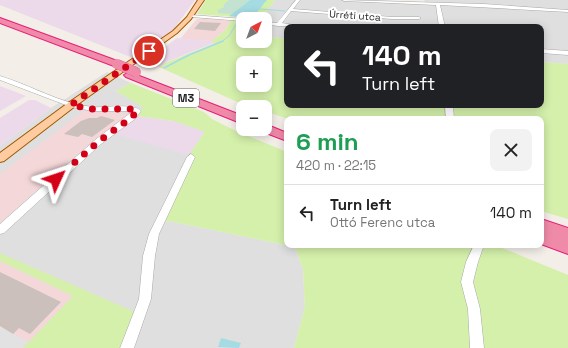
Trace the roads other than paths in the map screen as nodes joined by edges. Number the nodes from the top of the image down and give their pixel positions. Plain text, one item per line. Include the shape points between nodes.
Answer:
1 (201, 0) edge
2 (298, 0) edge
3 (344, 0) edge
4 (480, 0) edge
5 (438, 4) junction
6 (554, 4) dead end
7 (484, 5) junction
8 (290, 10) junction
9 (549, 10) junction
10 (568, 12) edge
11 (0, 15) edge
12 (191, 16) junction
13 (419, 18) dead end
14 (236, 19) edge
15 (0, 20) edge
16 (272, 24) edge
17 (441, 24) edge
18 (0, 25) edge
19 (278, 25) junction
20 (284, 25) edge
21 (0, 28) edge
22 (66, 45) junction
23 (53, 46) junction
24 (544, 51) edge
25 (568, 53) edge
26 (113, 66) junction
27 (132, 73) junction
28 (0, 78) edge
29 (85, 96) junction
30 (57, 99) junction
31 (71, 105) junction
32 (236, 110) edge
33 (61, 113) junction
34 (236, 117) edge
35 (272, 124) edge
36 (284, 128) edge
37 (272, 131) edge
38 (284, 136) edge
39 (191, 157) dead end
40 (0, 158) edge
41 (544, 226) edge
42 (0, 230) edge
43 (568, 236) edge
44 (544, 238) edge
45 (568, 247) edge
46 (478, 248) edge
47 (127, 348) edge
48 (477, 348) edge

1 - 12 main road
2 - 8 street
3 - 5 street
4 - 7 street
5 - 7 street
5 - 17 street
6 - 9 street via 540,4
7 - 9 street
8 - 13 street, Úrréti utca
8 - 19 street
9 - 10 street
11 - 22 highway
12 - 14 street
12 - 29 main road via 175,32
15 - 22 highway, M3
16 - 19 street
18 - 23 highway, M3
19 - 20 street
21 - 23 highway
22 - 26 highway, M3
23 - 26 highway, M3
24 - 25 street
26 - 27 highway, M3
27 - 32 highway, M3
27 - 34 highway, M3
28 - 30 street
29 - 30 street
29 - 31 main road
30 - 31 street
30 - 33 street
31 - 33 main road
31 - 42 street via 137,111 98,142
33 - 40 main road
35 - 36 highway
37 - 38 highway
39 - 47 street via 154,234 145,299
41 - 43 highway
44 - 45 highway
46 - 48 street via 467,282 474,309

